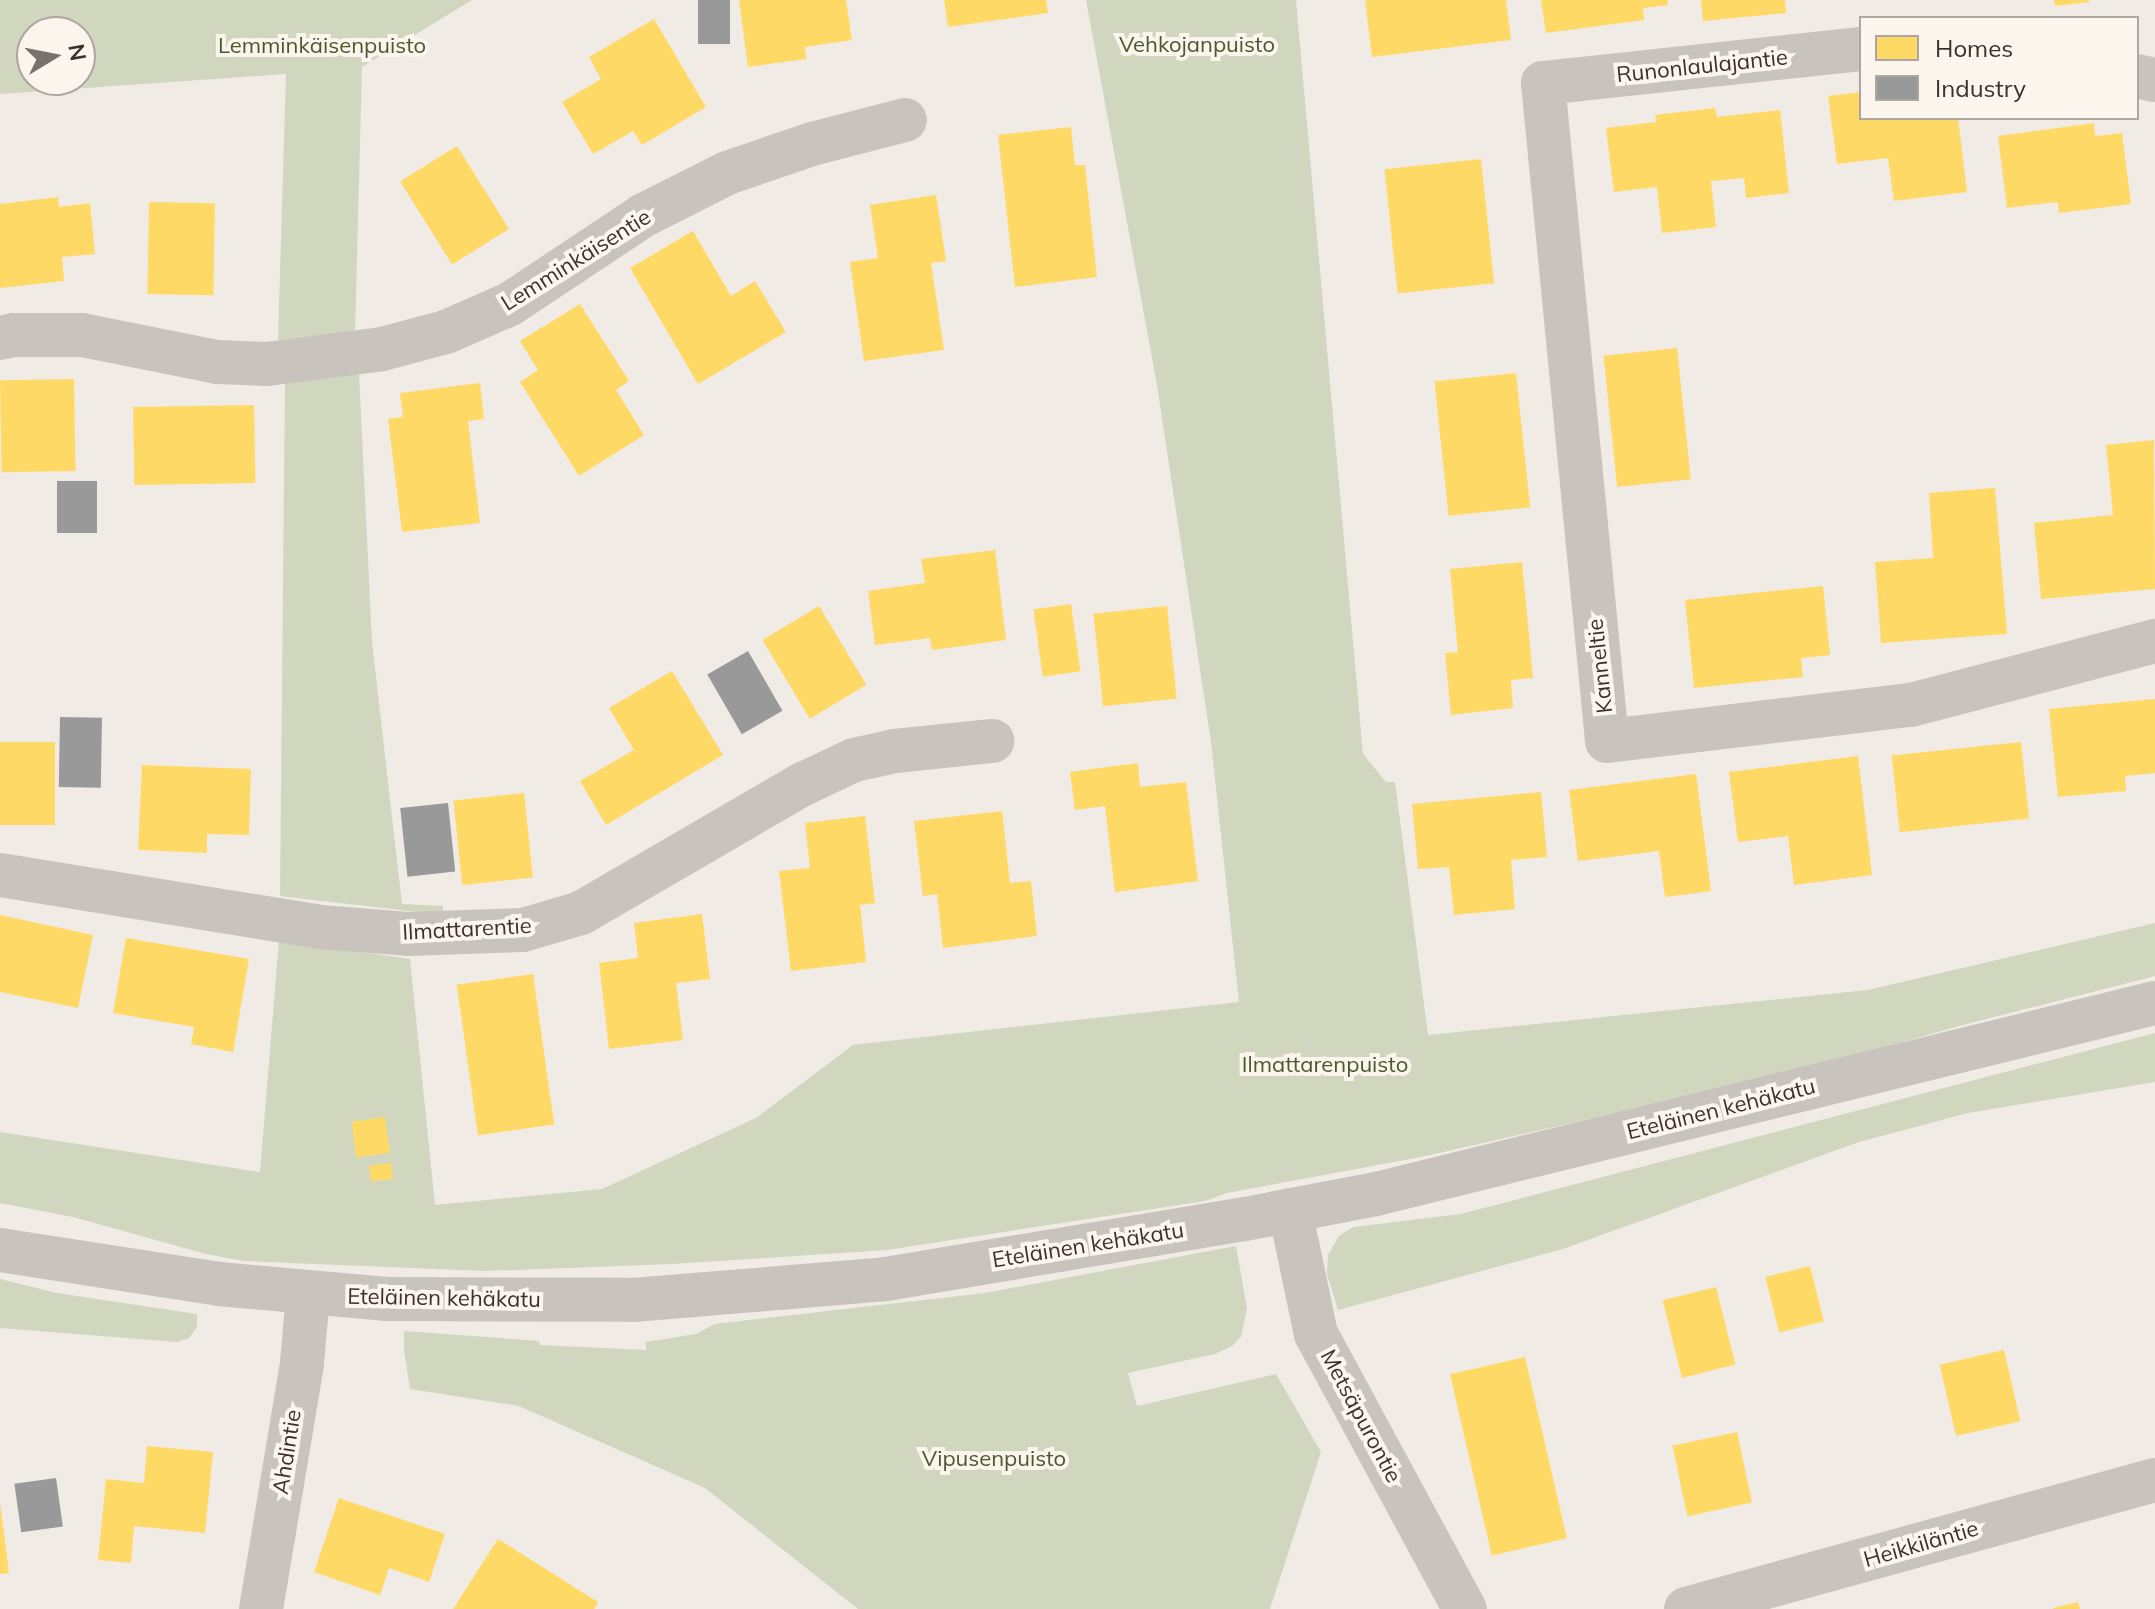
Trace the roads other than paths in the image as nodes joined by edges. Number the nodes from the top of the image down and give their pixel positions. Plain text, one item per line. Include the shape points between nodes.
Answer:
1 (1859, 49) edge
2 (1543, 83) joint
3 (905, 120) dead end
4 (0, 338) edge
5 (2155, 641) edge
6 (992, 741) dead end
7 (0, 875) edge
8 (2155, 1003) edge
9 (1290, 1210) junction
10 (0, 1250) edge
11 (308, 1294) junction
12 (2155, 1480) edge
13 (261, 1609) edge
14 (1465, 1609) edge
15 (1686, 1609) edge

1 - 2 street, Runonlaulajantie
2 - 5 street, Kanneltie via 1607,741 1911,705
3 - 4 street, Lemminkäisentie via 727,173 644,215 510,304 446,332 382,349 242,363 82,335
6 - 7 street, Ilmattarentie via 854,760 581,913 523,930 408,934 320,927
8 - 9 street, Eteläinen kehäkatu via 1376,1194
9 - 11 street, Eteläinen kehäkatu via 886,1279 633,1300
9 - 14 street, Metsäpurontie via 1316,1334
10 - 11 street, Eteläinen kehäkatu
11 - 13 street, Ahdintie via 302,1363
12 - 15 street, Heikkiläntie

